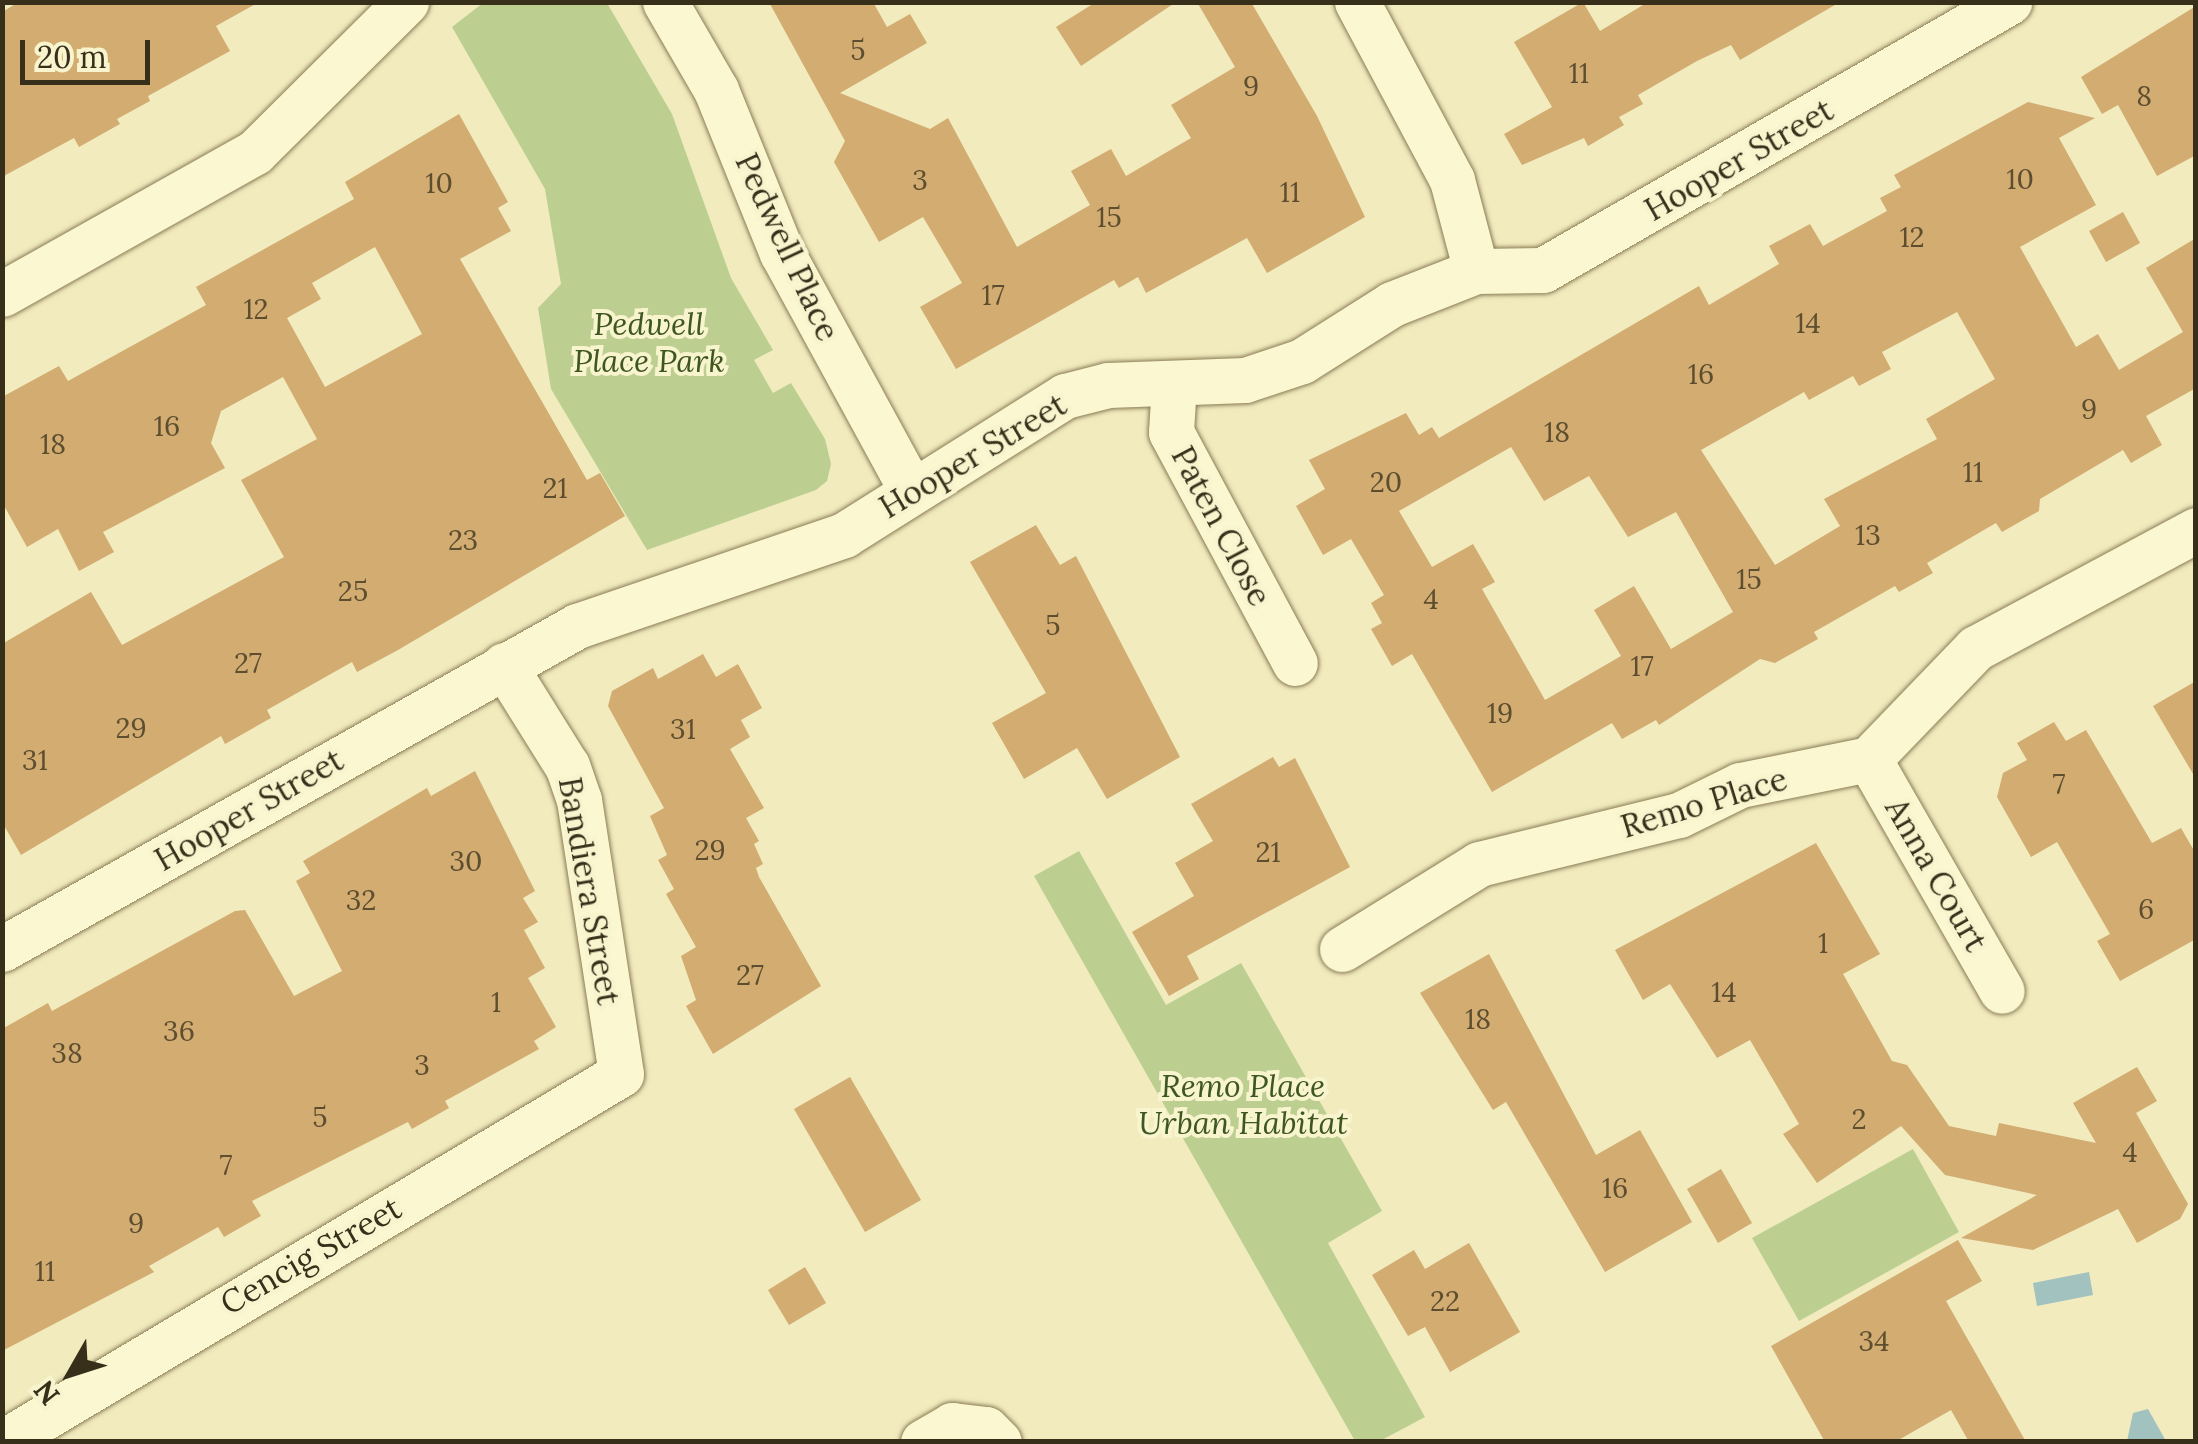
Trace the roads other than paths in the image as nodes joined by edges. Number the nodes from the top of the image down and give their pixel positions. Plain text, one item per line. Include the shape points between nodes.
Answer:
1 (406, 2) edge
2 (665, 2) edge
3 (1357, 2) edge
4 (2009, 2) edge
5 (1476, 271) junction
6 (2, 294) edge
7 (1174, 382) junction
8 (912, 492) junction
9 (2196, 530) edge
10 (1295, 662) dead end
11 (504, 665) junction
12 (1868, 759) junction
13 (2, 949) edge
14 (1342, 949) dead end
15 (2002, 991) dead end
16 (621, 1074) joint
17 (938, 1433) edge
18 (3, 1442) edge
19 (1000, 1442) edge

1 - 6 street via 254,152
2 - 8 street, Pedwell Place via 716,90 782,253
3 - 5 street via 1452,180
4 - 5 street, Hooper Street via 1578,253 1543,270
5 - 7 street, Hooper Street via 1392,304 1302,361 1245,380
7 - 8 street, Hooper Street via 1108,385 1065,396
7 - 10 street, Paten Close via 1170,432
8 - 11 street, Hooper Street via 844,535 577,626
9 - 12 street via 1976,648
11 - 13 street, Hooper Street
11 - 16 street, Bandiera Street via 567,766 578,800
12 - 14 street, Remo Place via 1766,778 1679,815 1479,864
12 - 15 street, Anna Court
16 - 18 street, Cencig Street
17 - 19 street via 986,1429

